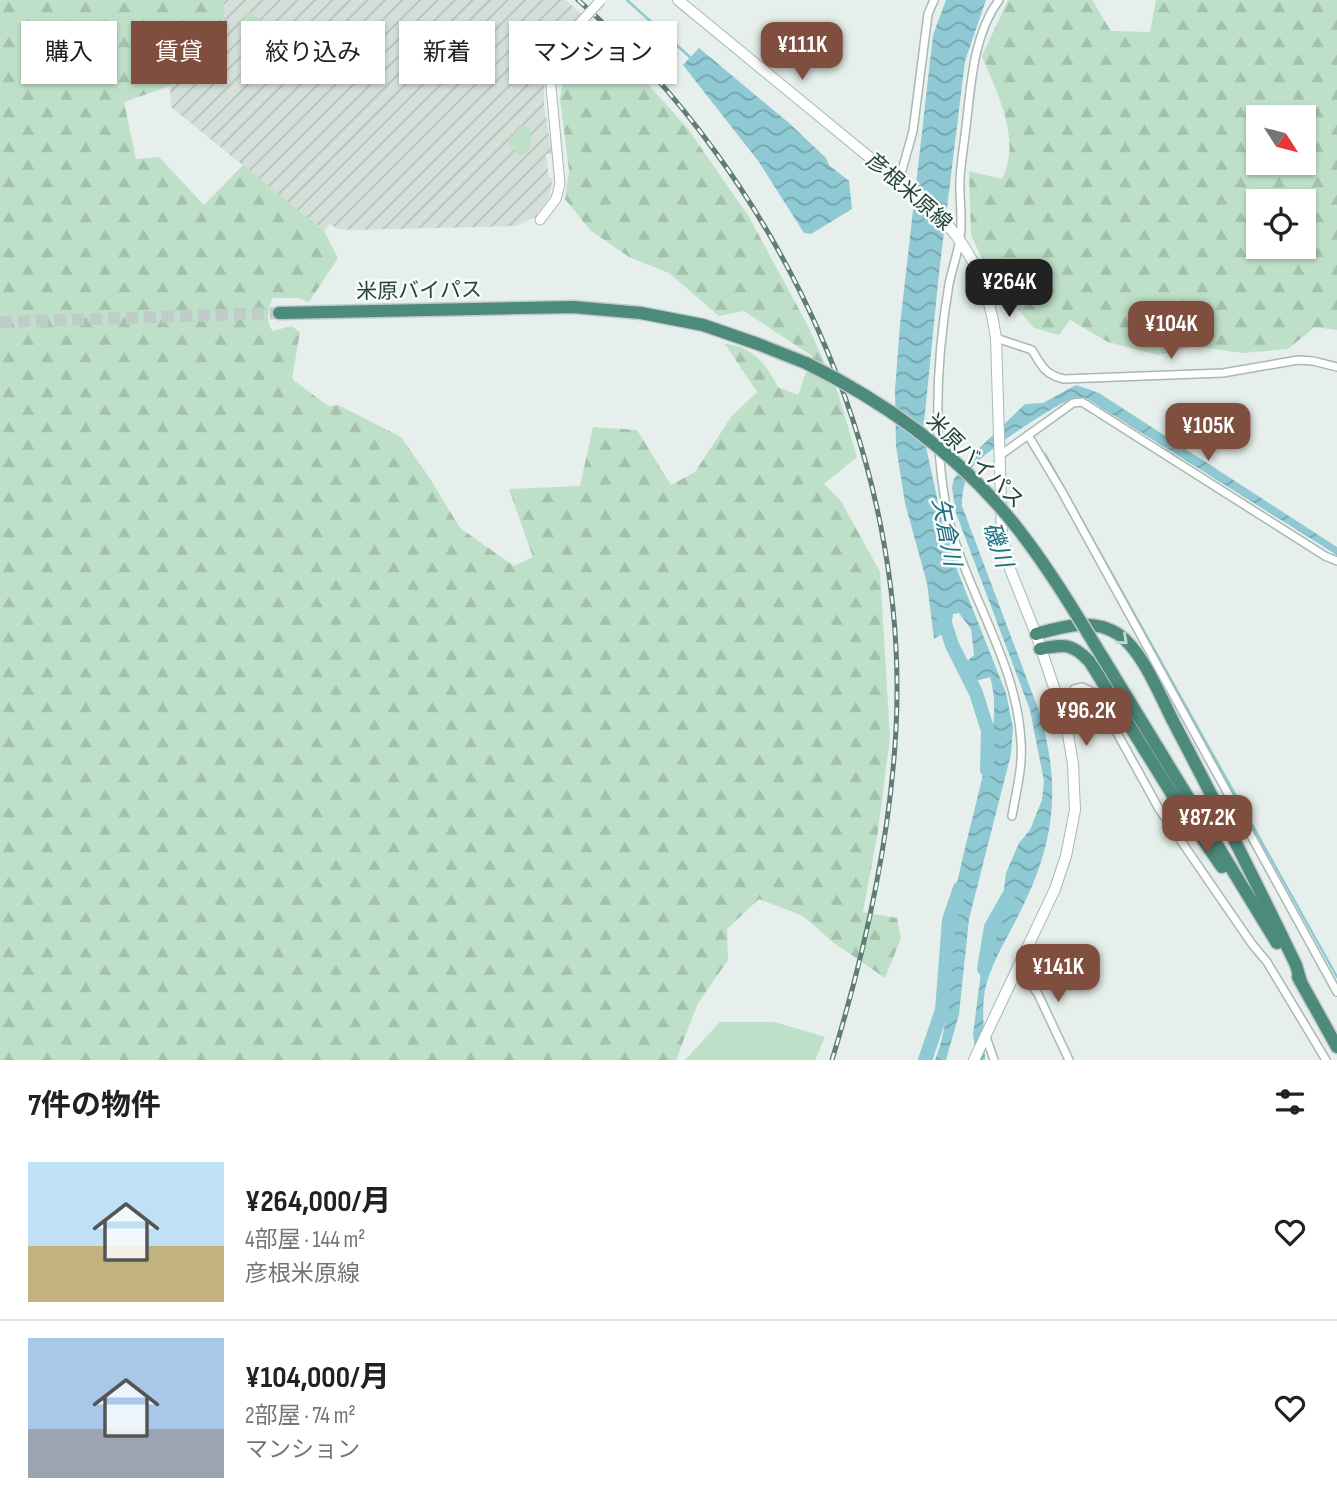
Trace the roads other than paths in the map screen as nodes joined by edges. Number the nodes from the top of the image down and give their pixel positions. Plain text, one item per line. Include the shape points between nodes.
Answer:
1 (601, 0) edge
2 (678, 0) edge
3 (934, 0) edge
4 (999, 0) edge
5 (903, 184) junction
6 (540, 220) dead end
7 (958, 235) junction
8 (279, 313) tunnel mouth
9 (996, 338) junction
10 (1337, 367) edge
11 (1028, 435) junction
12 (999, 452) junction
13 (1337, 561) edge
14 (1036, 634) junction
15 (1040, 649) junction
16 (1074, 689) dead end
17 (1012, 816) dead end
18 (1267, 926) junction
19 (1018, 966) junction
20 (1301, 982) junction
21 (1337, 992) edge
22 (985, 1034) junction
23 (1337, 1047) edge
24 (974, 1060) edge
25 (994, 1060) edge
26 (1069, 1060) edge
27 (1326, 1060) edge

1 - 6 street, bridge via 570,34 554,61 550,76 560,184 556,199
2 - 5 main road, 彦根米原線
3 - 5 street via 928,13
4 - 7 street via 977,51 971,83
5 - 7 main road, 彦根米原線
7 - 9 main road, 彦根米原線 via 986,290
7 - 17 street via 943,330 937,425 952,532 1018,712 1020,768
8 - 18 highway, 米原バイパス, bridge via 573,307 641,313 758,344 848,384 912,426 982,488 1017,527 1050,572
9 - 10 street via 1032,350 1044,371 1064,379 1223,373 1298,360
9 - 12 main road, 彦根米原線
11 - 12 street
11 - 13 street via 1073,403 1092,406
11 - 21 street
12 - 14 main road, 彦根米原線 via 1002,534 1010,569
14 - 15 main road, 彦根米原線
14 -> 20 highway via 1095,625 1119,635 1133,650 1225,819
15 - 18 highway via 1072,646 1090,662 1175,799
15 - 19 main road, 彦根米原線 via 1066,723 1075,810 1055,889
16 - 27 street via 1095,693 1158,809 1267,962
18 - 20 highway, 米原バイパス
19 - 22 main road, 彦根米原線
19 - 26 street via 1038,994
20 - 23 highway, 米原バイパス
22 - 24 main road, 彦根米原線
22 - 25 street

